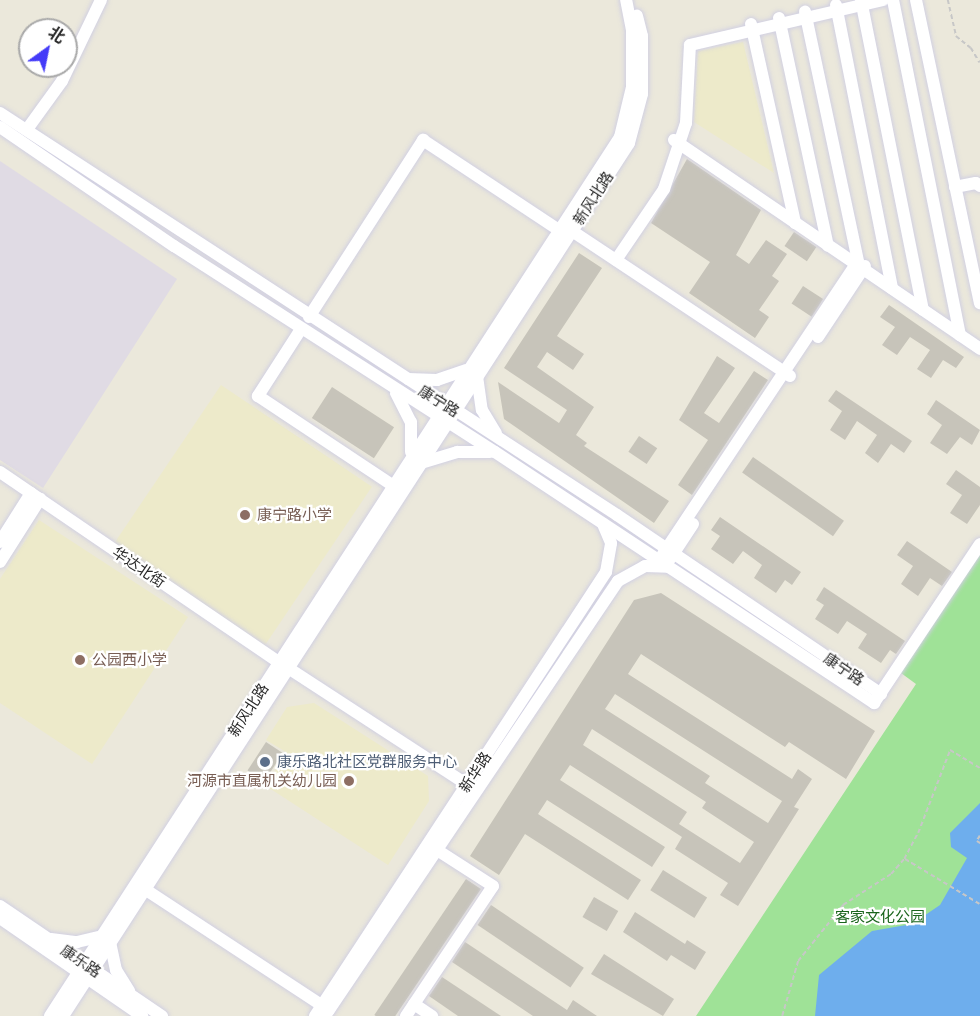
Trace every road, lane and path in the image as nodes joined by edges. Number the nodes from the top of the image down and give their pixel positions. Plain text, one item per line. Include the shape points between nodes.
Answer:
1 (101, 0) edge
2 (626, 0) edge
3 (634, 0) edge
4 (883, 0) edge
5 (893, 0) edge
6 (916, 0) edge
7 (948, 0) edge
8 (860, 2) edge
9 (836, 8) junction
10 (805, 15) junction
11 (780, 21) junction
12 (752, 27) junction
13 (980, 63) edge
14 (0, 113) edge
15 (0, 127) edge
16 (28, 128) junction
17 (677, 140) junction
18 (979, 183) edge
19 (955, 187) junction
20 (795, 220) junction
21 (567, 227) junction
22 (828, 243) junction
23 (615, 255) junction
24 (861, 265) junction
25 (892, 286) junction
26 (980, 303) edge
27 (923, 308) junction
28 (309, 317) junction
29 (301, 329) junction
30 (959, 332) junction
31 (980, 344) edge
32 (980, 349) edge
33 (472, 372) junction
34 (789, 372) junction
35 (402, 378) junction
36 (393, 389) junction
37 (449, 408) junction
38 (441, 420) junction
39 (503, 441) junction
40 (495, 452) junction
41 (416, 459) junction
42 (0, 472) edge
43 (0, 481) edge
44 (392, 485) junction
45 (34, 499) junction
46 (602, 523) junction
47 (4, 526) edge
48 (980, 536) edge
49 (0, 542) edge
50 (980, 544) edge
51 (670, 551) junction
52 (0, 562) edge
53 (664, 564) junction
54 (281, 668) junction
55 (876, 695) junction
56 (980, 768) edge
57 (470, 790) junction
58 (980, 836) edge
59 (980, 843) edge
60 (437, 850) junction
61 (904, 859) junction
62 (141, 886) junction
63 (980, 904) edge
64 (0, 906) edge
65 (0, 918) edge
66 (47, 938) junction
67 (107, 939) junction
68 (86, 972) junction
69 (133, 997) junction
70 (414, 1004) junction
71 (323, 1012) edge
72 (51, 1016) edge
73 (63, 1016) edge
74 (142, 1016) edge
75 (162, 1016) edge
76 (406, 1016) edge
77 (432, 1016) edge
78 (782, 1016) edge

1 - 16 street via 62,81
2 - 21 street, 新风北路 via 632,30 632,87 620,137
3 - 21 street, 新风北路 via 642,36 642,94 629,143
4 - 8 street
5 - 30 street
6 - 19 street
7 - 13 path via 956,36 971,48
8 - 9 street
8 - 27 street
9 - 10 street
9 - 25 street
10 - 11 street
10 - 24 street
11 - 12 street
11 - 22 street
12 - 17 street via 685,40
12 - 20 street
14 - 16 street, 康宁路
15 - 29 street, 康宁路
16 - 28 street, 康宁路
17 - 20 street
17 - 23 street via 658,184
18 - 19 street
19 - 26 street
20 - 22 street
21 - 23 street
21 - 28 street via 423,140
21 - 33 street, 新风北路
22 - 24 street
23 - 34 street
24 - 25 street
24 - 34 street
25 - 27 street
27 - 30 street
28 - 35 street, 康宁路
29 - 36 street, 康宁路
29 - 44 street via 258,396
30 - 31 street
30 - 32 street
33 - 35 street via 437,380
33 - 37 street, 新风北路
33 - 39 street via 489,426
34 - 51 street
35 - 37 street, 康宁路
36 - 38 street, 康宁路
36 - 41 street via 411,422
37 - 38 street, 新风北路
37 - 39 street, 康宁路
38 - 40 street, 康宁路
38 - 41 street, 新风北路
39 - 51 street, 康宁路
40 - 41 street via 457,452
40 - 46 street, 康宁路
41 - 44 street, 新风北路
41 - 54 street, 新风北路
42 - 45 street, 华达北街
43 - 45 street, 华达北街
44 - 54 street, 新风北路
45 - 47 street
45 - 52 street
45 - 54 street, 华达北街
46 - 53 street, 康宁路
46 - 57 street, 新华路 via 611,543 606,572
47 - 49 street
48 - 55 street
50 - 55 street
51 - 53 street
51 - 55 street, 康宁路
53 - 55 street, 康宁路
53 - 57 street, 新华路 via 645,566 618,581
54 - 57 street, 华达北街
54 - 62 street, 新风北路
56 - 61 path via 950,750
57 - 60 street, 新华路
57 - 71 street, 新华路
58 - 59 path
60 - 70 street via 494,886
60 - 71 street, 新华路
61 - 63 path
61 - 78 path via 891,874 843,905 798,961
62 - 67 street, 新风北路
62 - 71 street
64 - 66 street, 康乐路
65 - 68 street, 康乐路
66 - 67 street via 77,942
66 - 68 street, 康乐路
67 - 68 street, 新风北路
67 - 69 street via 116,970
68 - 69 street, 康乐路
68 - 72 street
68 - 73 street
68 - 74 street, 康乐路
69 - 75 street, 康乐路
70 - 76 street
70 - 77 street

